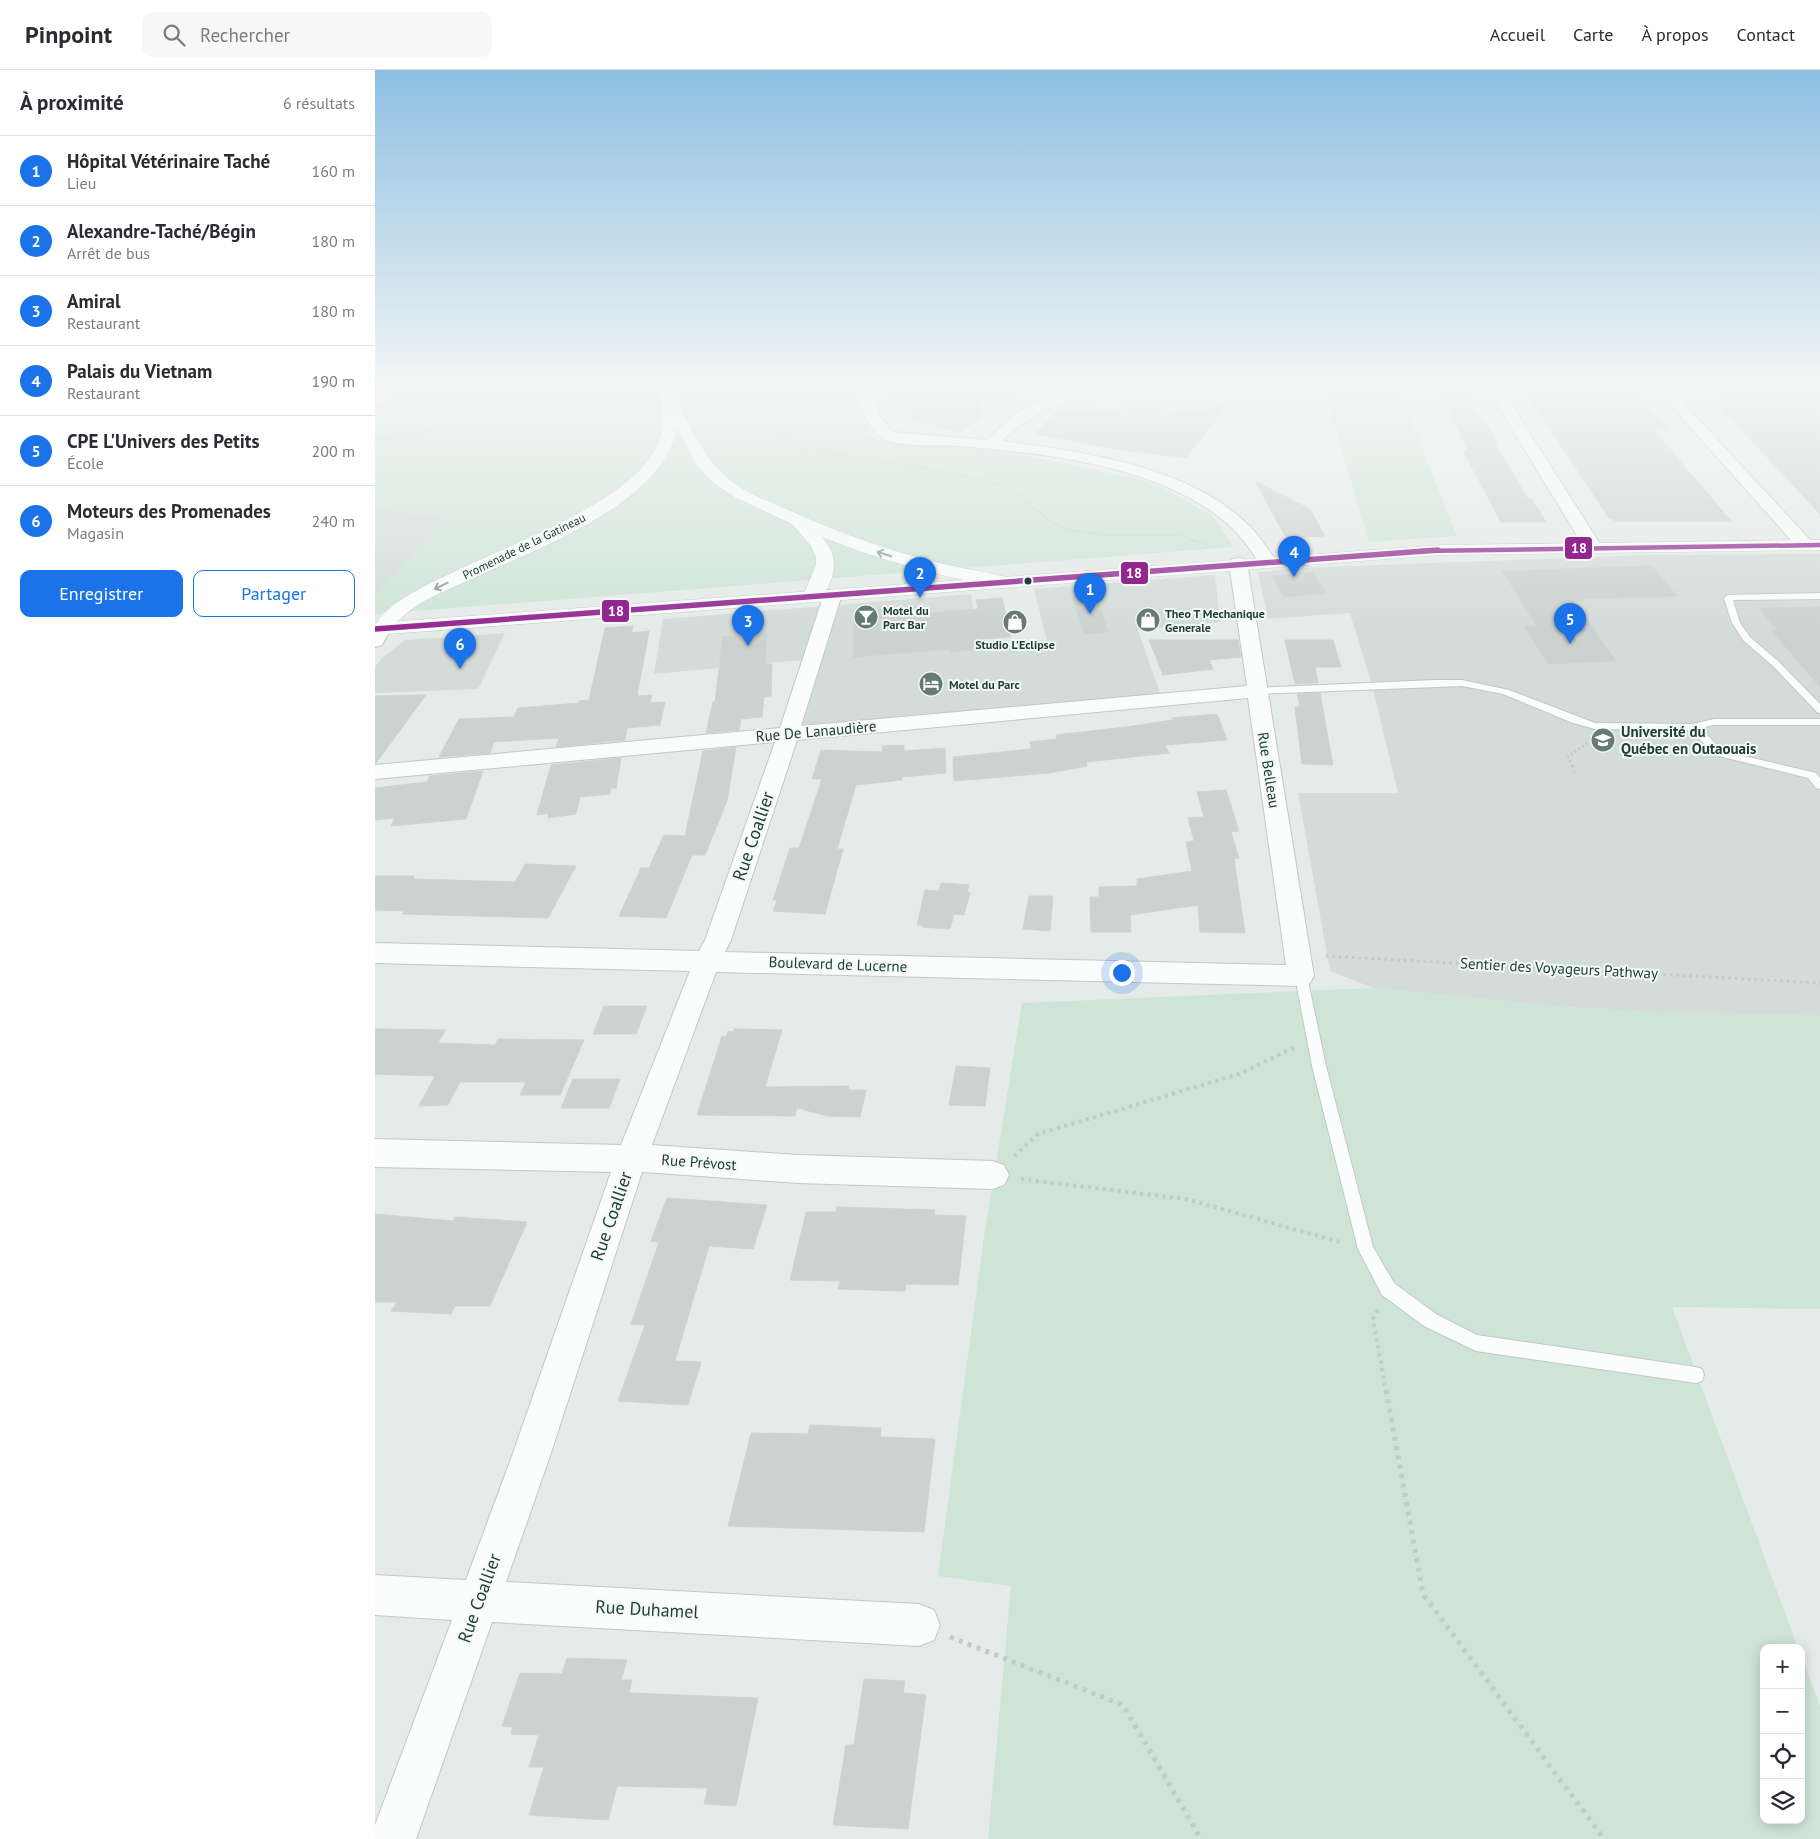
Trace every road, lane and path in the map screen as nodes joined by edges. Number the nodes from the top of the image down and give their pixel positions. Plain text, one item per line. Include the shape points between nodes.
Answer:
1 (651, 466) edge
2 (707, 466) edge
3 (907, 466) edge
4 (1113, 466) edge
5 (1543, 466) edge
6 (1737, 466) edge
7 (793, 518) junction
8 (1813, 545) edge
9 (1593, 547) junction
10 (1217, 549) dead end
11 (1267, 562) junction
12 (1237, 563) junction
13 (999, 581) junction
14 (823, 595) junction
15 (1820, 596) edge
16 (377, 633) edge
17 (1256, 691) junction
18 (1820, 710) edge
19 (1820, 722) edge
20 (1693, 727) junction
21 (787, 734) junction
22 (1589, 741) dead end
23 (375, 772) edge
24 (1575, 772) dead end
25 (1820, 786) edge
26 (375, 953) edge
27 (707, 961) junction
28 (1299, 966) junction
29 (1820, 983) edge
30 (1313, 1038) junction
31 (375, 1153) edge
32 (632, 1158) junction
33 (993, 1175) junction
34 (1366, 1249) junction
35 (1388, 1289) junction
36 (1696, 1375) dead end
37 (375, 1595) edge
38 (478, 1599) junction
39 (919, 1624) joint
40 (393, 1839) edge
41 (1201, 1839) edge
42 (1604, 1839) edge

1 -> 16 street, Promenade de la Gatineau via 631,486 598,510 396,609
2 - 7 street, Promenade de la Gatineau via 718,479 759,504
3 - 10 path via 1008,486 1052,523 1073,531 1106,535 1178,535
4 - 11 street via 1154,475 1199,496 1231,516 1249,533
5 - 9 street
6 - 8 street
13 -> 7 street, Promenade de la Gatineau via 942,571 900,559 850,543
7 - 14 street, Promenade de la Gatineau via 821,545 824,554
8 - 9 street
9 - 11 street via 1441,550
11 - 12 street
12 - 13 street
12 - 17 street, Rue Belleau
13 - 14 street
14 - 16 street
14 - 21 street, Rue Coallier via 811,667
15 - 18 lane via 1728,598 1736,623 1747,639
17 - 20 lane via 1462,683 1506,692 1577,722 1595,726
17 - 21 street, Rue De Lanaudière
17 - 28 street, Rue Belleau
19 - 20 lane via 1714,722
20 - 25 lane via 1719,753 1812,776
21 - 23 street, Rue De Lanaudière
21 - 27 street, Rue Coallier via 718,940
22 - 24 path via 1568,757
26 - 27 street, Boulevard de Lucerne
27 - 28 street, Boulevard de Lucerne
27 - 32 street, Rue Coallier
28 - 29 path, Sentier des Voyageurs Pathway via 1701,975
28 - 30 lane
30 - 33 path via 1239,1074 1038,1134
30 - 34 lane
31 - 32 street, Rue Prévost
32 - 33 street, Rue Prévost via 798,1169
32 - 38 street, Rue Coallier via 531,1456
33 - 34 path via 1186,1199
34 - 35 lane
35 - 36 lane via 1430,1320 1476,1343
35 - 42 path via 1373,1319 1423,1594
37 - 38 street, Rue Duhamel
38 - 39 street, Rue Duhamel
38 - 40 street, Rue Coallier
39 - 41 path via 1123,1705

